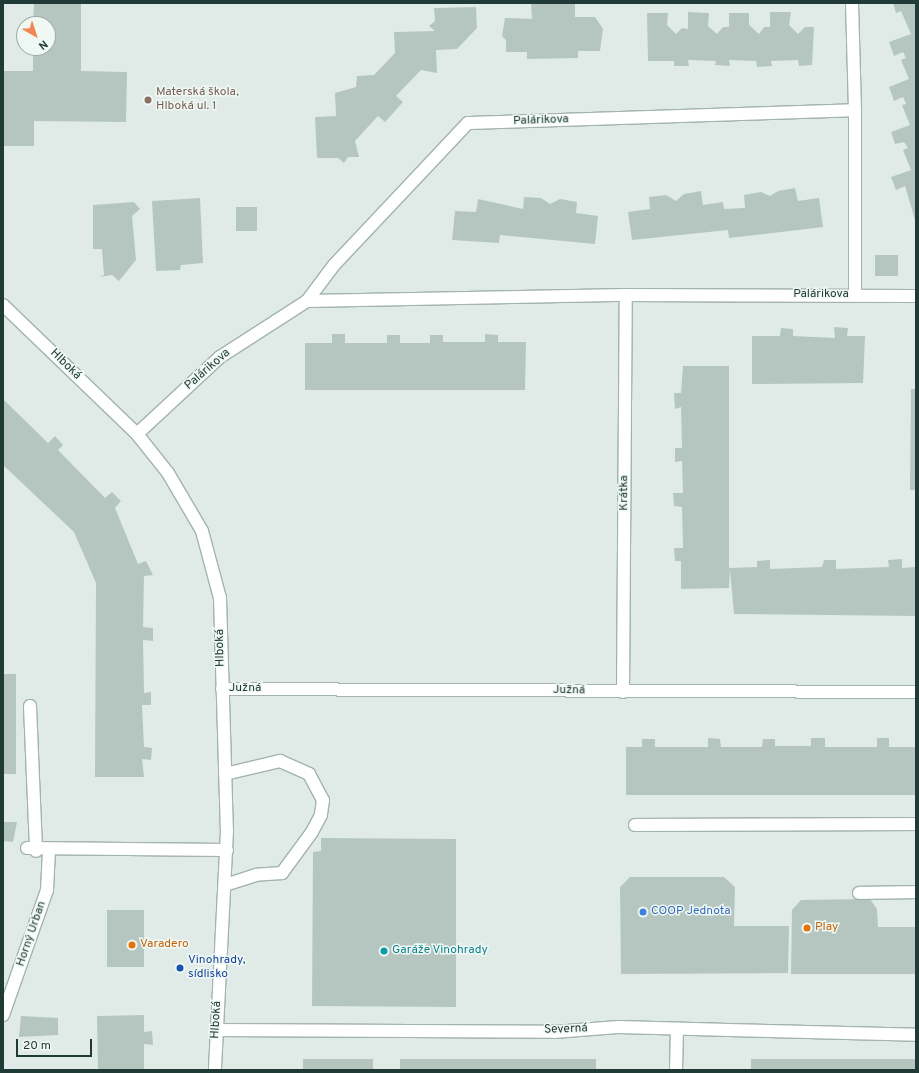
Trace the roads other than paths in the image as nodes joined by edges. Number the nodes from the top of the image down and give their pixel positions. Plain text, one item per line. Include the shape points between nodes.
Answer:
1 (852, 3) edge
2 (855, 110) junction
3 (626, 295) junction
4 (855, 295) junction
5 (916, 296) edge
6 (307, 301) junction
7 (3, 305) edge
8 (137, 434) junction
9 (222, 689) junction
10 (623, 692) junction
11 (916, 692) edge
12 (30, 706) dead end
13 (225, 774) junction
14 (916, 824) edge
15 (635, 825) dead end
16 (49, 850) junction
17 (227, 850) junction
18 (226, 885) junction
19 (916, 892) edge
20 (859, 893) dead end
21 (3, 1015) edge
22 (677, 1029) junction
23 (216, 1030) junction
24 (916, 1035) edge
25 (215, 1070) edge
26 (676, 1070) edge

1 - 2 street, Palárikova
2 - 4 street, Palárikova
2 - 6 street, Palárikova via 468,123 334,265
3 - 4 street, Palárikova
3 - 6 street, Palárikova
3 - 10 street, Krátka
4 - 5 street, Palárikova
6 - 8 street, Palárikova via 220,357
7 - 8 street, Hlboká
8 - 9 street, Hlboká via 168,474 202,531 220,598
9 - 10 street, Južná
9 - 13 street, Hlboká
10 - 11 street, Južná
12 - 16 street via 32,850
13 - 17 street, Hlboká
13 - 18 street via 280,761 309,774 323,800 321,815 312,832 282,873 256,875
14 - 15 street
16 - 17 street
16 - 21 street, Horný Urban via 47,890
17 - 18 street, Hlboká
18 - 23 street, Hlboká
19 - 20 street
22 - 23 street, Severná
22 - 24 street, Severná
22 - 26 street
23 - 25 street, Hlboká

